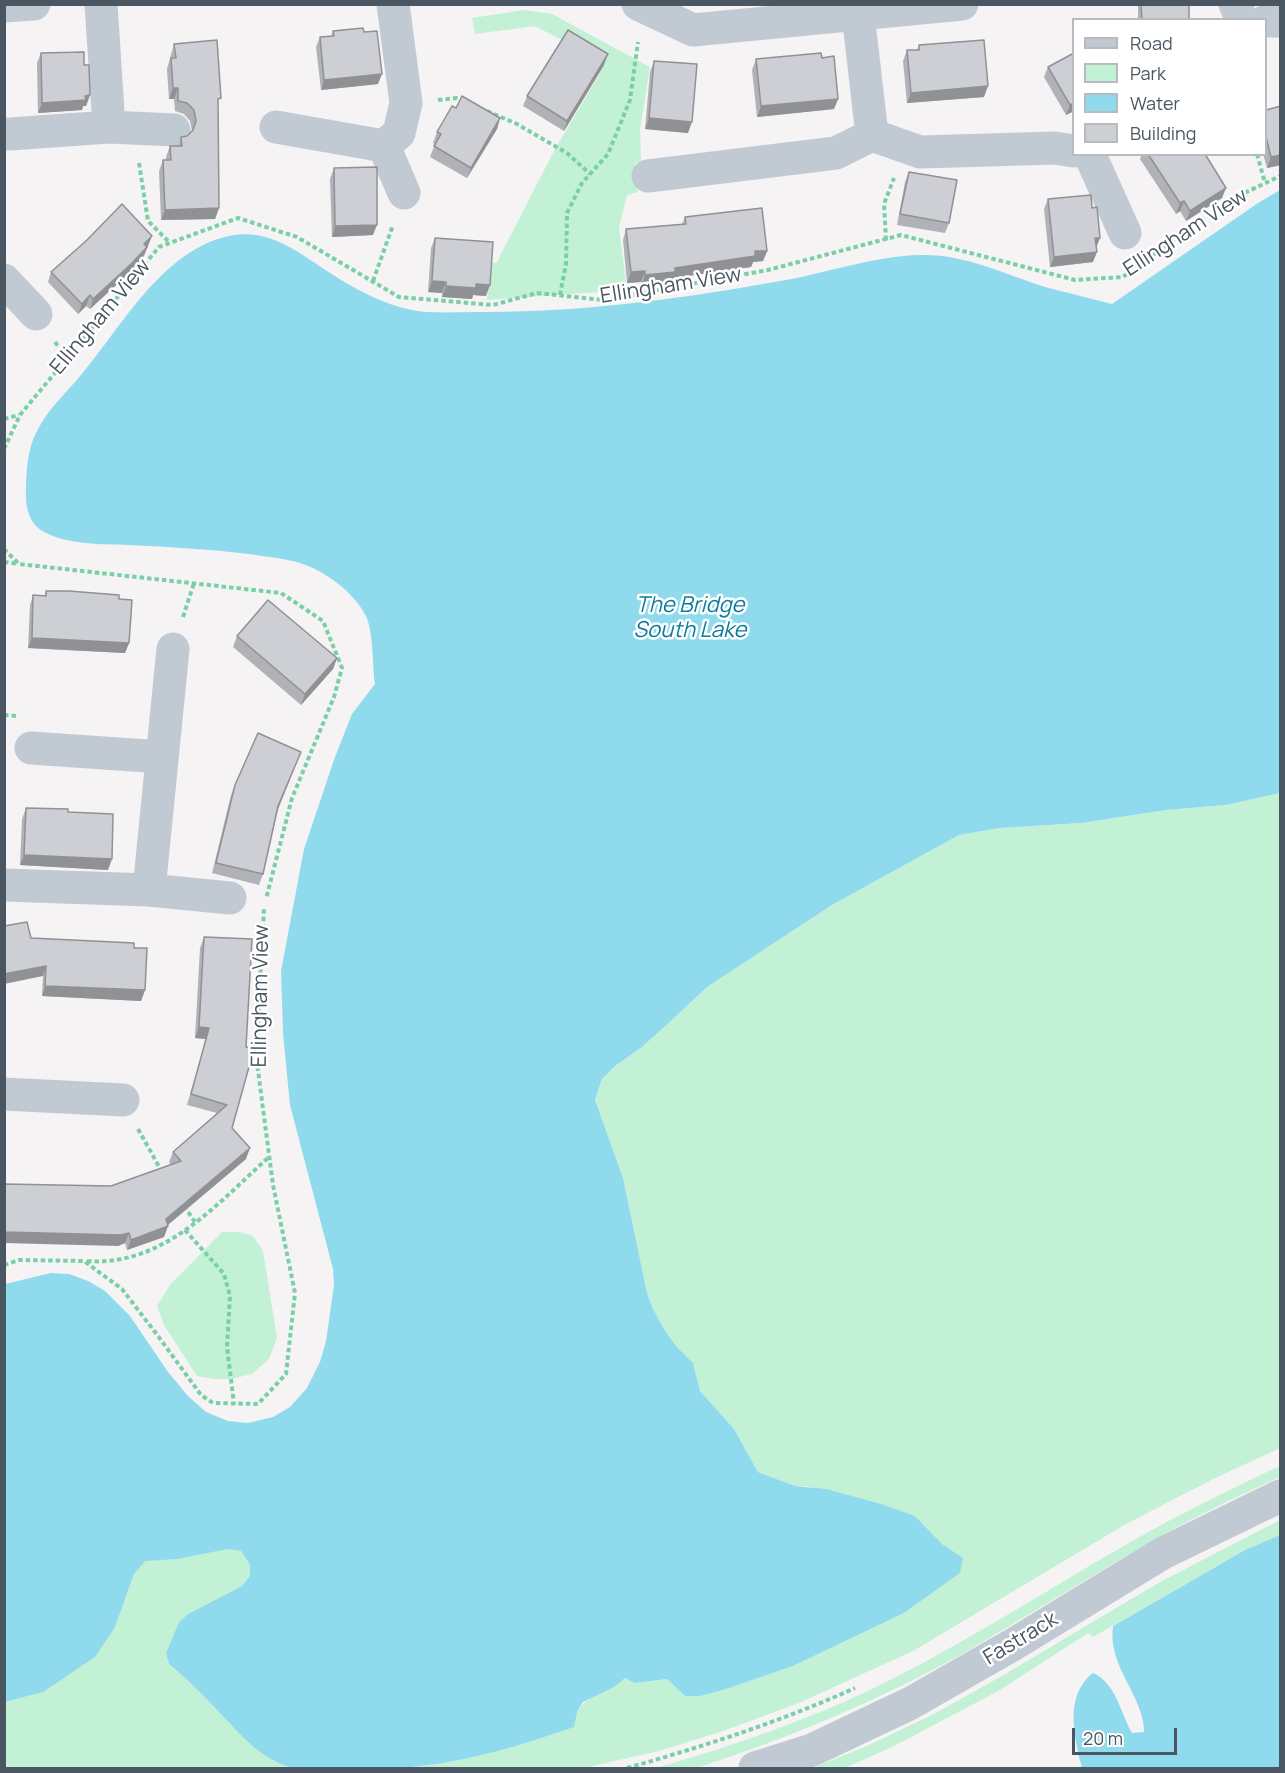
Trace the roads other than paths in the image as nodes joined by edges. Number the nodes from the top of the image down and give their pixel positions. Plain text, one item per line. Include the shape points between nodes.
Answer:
1 (34, 4) edge
2 (101, 4) edge
3 (393, 4) edge
4 (638, 4) edge
5 (962, 4) edge
6 (1235, 4) edge
7 (4, 6) edge
8 (908, 7) edge
9 (858, 14) junction
10 (1241, 18) edge
11 (123, 127) junction
12 (276, 127) dead end
13 (174, 130) dead end
14 (10, 134) dead end
15 (872, 135) junction
16 (384, 146) junction
17 (1072, 151) edge
18 (1090, 156) edge
19 (648, 176) dead end
20 (404, 193) road end
21 (1125, 232) dead end
22 (4, 280) edge
23 (36, 314) dead end
24 (173, 649) dead end
25 (31, 748) dead end
26 (162, 757) junction
27 (4, 885) edge
28 (149, 890) junction
29 (230, 898) dead end
30 (4, 1094) edge
31 (123, 1100) road end
32 (1281, 1496) edge
33 (755, 1768) edge

1 - 7 street
2 - 11 street
3 - 16 street via 406,103 399,133
4 - 9 street via 693,30
5 - 8 street
6 - 10 street
8 - 9 street
9 - 15 street
11 - 13 street
11 - 14 street
12 - 16 street
15 - 17 street via 920,152
15 - 19 street via 836,153
16 - 20 street
18 - 21 street
22 - 23 street
24 - 26 street
25 - 26 street
26 - 28 street
27 - 28 street
28 - 29 street
30 - 31 street
32 - 33 street, Fastrack via 1162,1553 911,1703 812,1750

